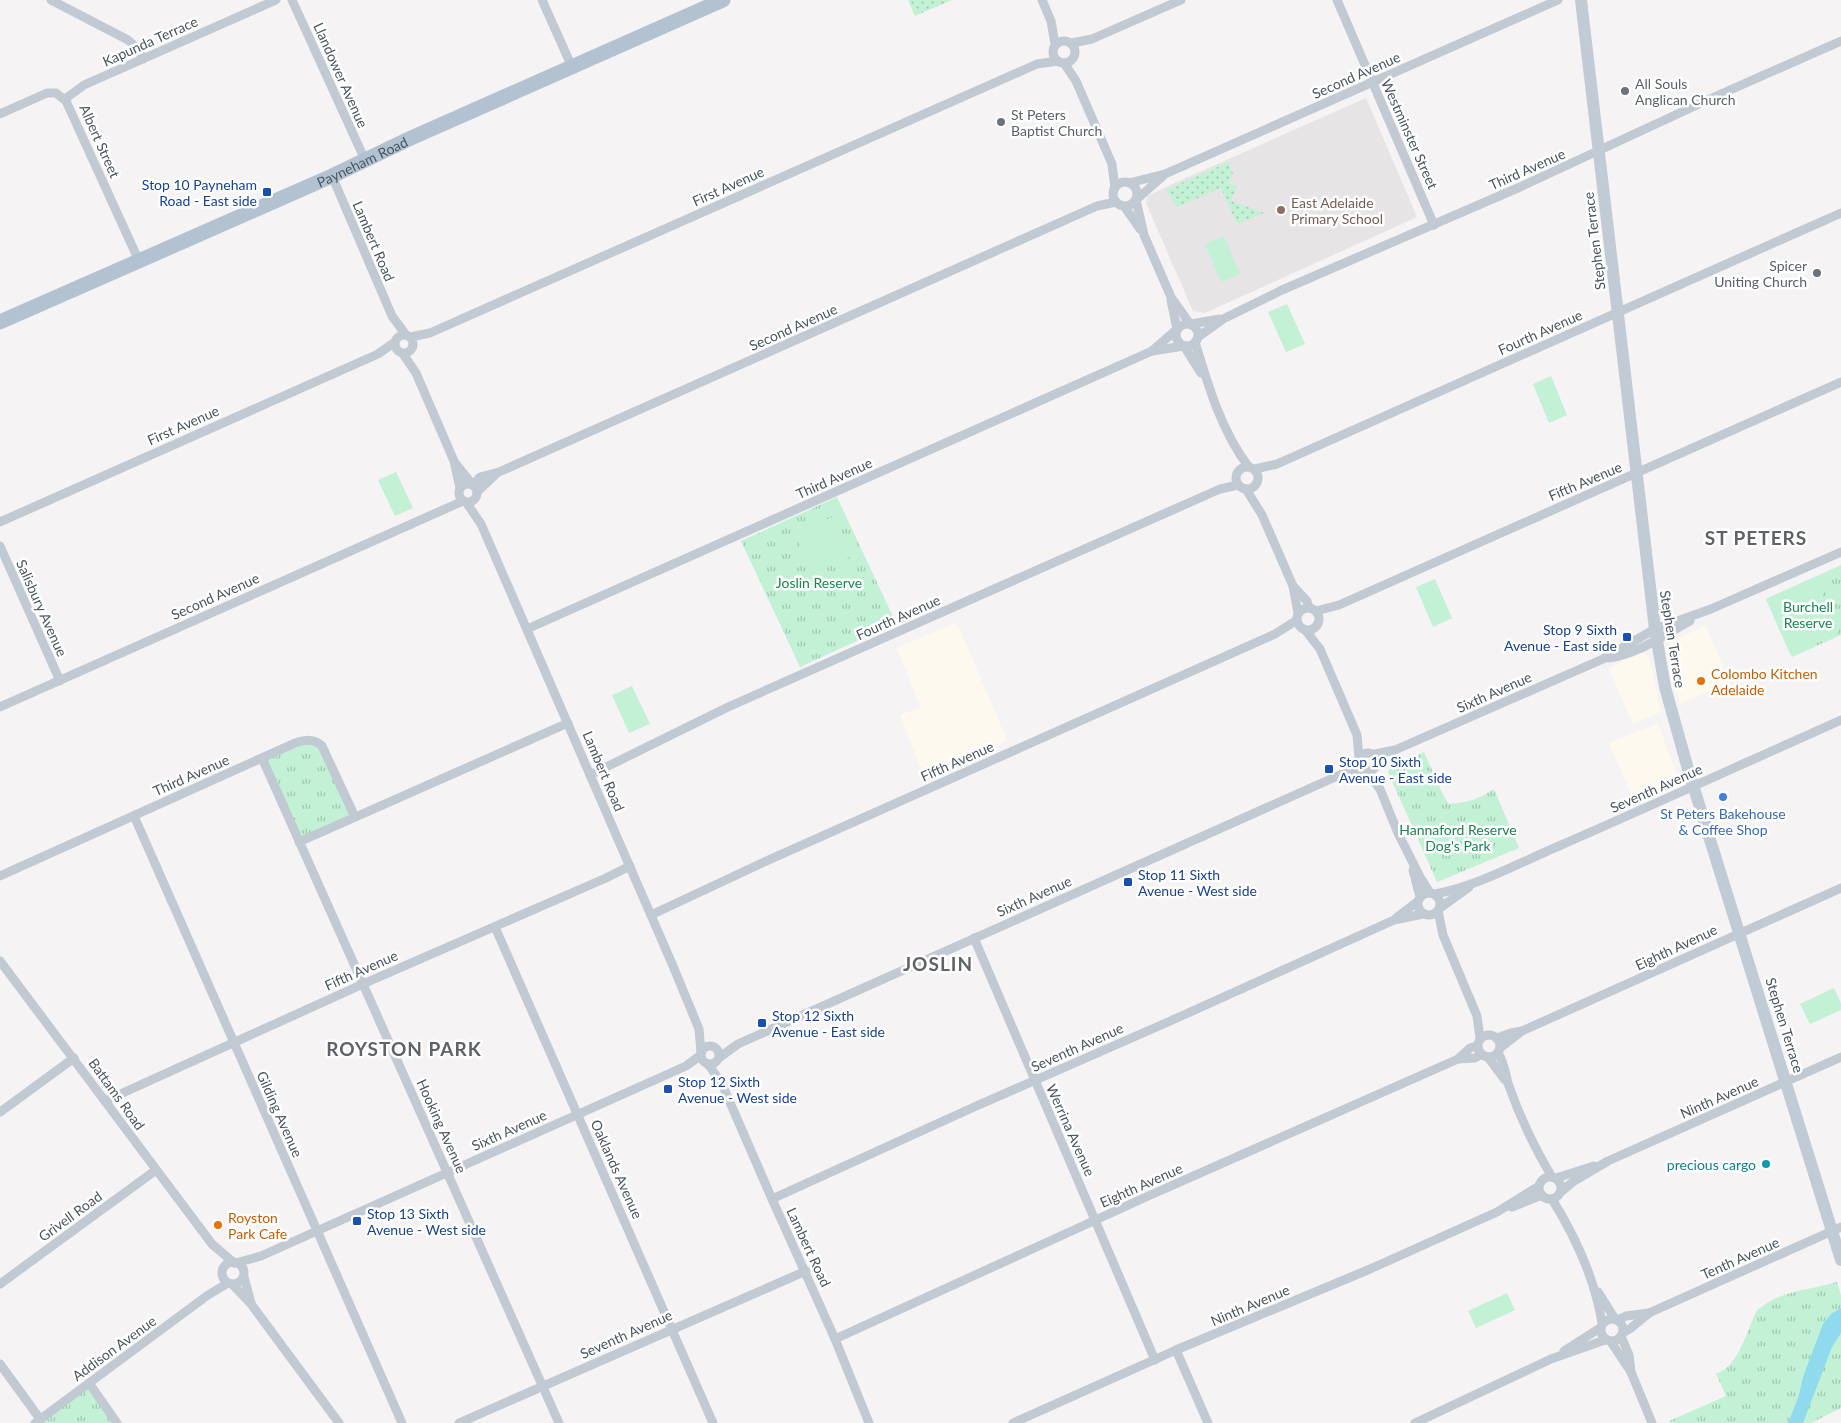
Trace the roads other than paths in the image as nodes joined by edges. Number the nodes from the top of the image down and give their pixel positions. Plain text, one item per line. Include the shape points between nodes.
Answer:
1 (51, 0) edge
2 (276, 0) edge
3 (292, 0) edge
4 (542, 0) edge
5 (723, 0) edge
6 (1042, 0) edge
7 (1181, 0) edge
8 (1337, 0) edge
9 (1558, 0) edge
10 (1581, 0) edge
11 (1051, 21) junction
12 (1841, 41) edge
13 (1054, 47) junction
14 (1072, 49) junction
15 (143, 59) junction
16 (1061, 62) junction
17 (1036, 64) junction
18 (572, 67) junction
19 (1076, 80) junction
20 (1373, 82) junction
21 (65, 99) junction
22 (0, 114) edge
23 (1598, 152) junction
24 (365, 160) junction
25 (1112, 164) junction
26 (1165, 174) junction
27 (332, 176) junction
28 (1129, 183) junction
29 (1118, 197) junction
30 (1136, 200) junction
31 (1841, 213) edge
32 (1434, 225) junction
33 (1144, 235) junction
34 (139, 261) junction
35 (1171, 297) junction
36 (1618, 313) junction
37 (392, 316) junction
38 (1223, 318) junction
39 (0, 322) edge
40 (1190, 324) junction
41 (1177, 329) junction
42 (430, 334) junction
43 (408, 336) junction
44 (1197, 340) junction
45 (398, 346) junction
46 (1184, 346) junction
47 (412, 348) junction
48 (1152, 351) junction
49 (416, 373) junction
50 (1841, 382) edge
51 (1208, 383) junction
52 (1235, 449) junction
53 (454, 462) junction
54 (1277, 464) junction
55 (1251, 468) junction
56 (1637, 474) junction
57 (1240, 480) junction
58 (1257, 482) junction
59 (474, 490) junction
60 (462, 496) junction
61 (1262, 515) junction
62 (0, 522) edge
63 (481, 524) junction
64 (0, 546) edge
65 (1841, 552) edge
66 (1293, 586) junction
67 (1339, 605) junction
68 (1313, 609) junction
69 (1300, 623) junction
70 (1318, 624) junction
71 (527, 629) junction
72 (1656, 634) junction
73 (1320, 648) junction
74 (60, 680) junction
75 (0, 707) edge
76 (1841, 720) edge
77 (568, 723) junction
78 (1357, 735) junction
79 (262, 758) junction
80 (1359, 759) junction
81 (1375, 759) junction
82 (1365, 770) junction
83 (590, 774) junction
84 (1342, 774) junction
85 (1694, 786) junction
86 (1380, 789) junction
87 (134, 816) junction
88 (355, 817) junction
89 (300, 842) junction
90 (1411, 858) junction
91 (630, 866) junction
92 (0, 876) edge
93 (1481, 879) junction
94 (1841, 888) edge
95 (1432, 893) junction
96 (1419, 900) junction
97 (1439, 910) junction
98 (1426, 915) junction
99 (651, 916) junction
100 (1394, 920) junction
101 (496, 927) junction
102 (1740, 933) junction
103 (1442, 935) junction
104 (974, 938) junction
105 (0, 961) edge
106 (363, 984) junction
107 (1477, 1016) junction
108 (699, 1029) junction
109 (1522, 1031) junction
110 (1495, 1036) junction
111 (234, 1042) junction
112 (738, 1044) junction
113 (714, 1047) junction
114 (1482, 1049) junction
115 (1499, 1050) junction
116 (1841, 1057) edge
117 (74, 1058) junction
118 (719, 1058) junction
119 (704, 1059) junction
120 (1034, 1080) junction
121 (1787, 1082) junction
122 (722, 1084) junction
123 (1508, 1084) junction
124 (105, 1101) junction
125 (0, 1112) edge
126 (577, 1114) junction
127 (1531, 1137) junction
128 (1608, 1161) junction
129 (156, 1170) junction
130 (448, 1172) junction
131 (1554, 1177) junction
132 (1540, 1183) junction
133 (1558, 1195) junction
134 (1542, 1196) junction
135 (772, 1199) junction
136 (1497, 1212) junction
137 (1096, 1220) junction
138 (1836, 1229) edge
139 (316, 1230) junction
140 (212, 1244) junction
141 (261, 1256) junction
142 (1841, 1260) edge
143 (235, 1263) junction
144 (806, 1271) junction
145 (244, 1275) junction
146 (227, 1279) junction
147 (0, 1284) edge
148 (1594, 1288) junction
149 (251, 1304) junction
150 (1649, 1313) junction
151 (1616, 1320) junction
152 (1601, 1325) junction
153 (672, 1328) junction
154 (1622, 1334) junction
155 (836, 1339) junction
156 (1608, 1341) junction
157 (1176, 1350) junction
158 (1155, 1360) junction
159 (1551, 1360) junction
160 (0, 1364) edge
161 (1630, 1372) junction
162 (89, 1383) junction
163 (543, 1387) junction
164 (38, 1421) edge
165 (117, 1423) edge
166 (339, 1423) edge
167 (402, 1423) edge
168 (458, 1423) edge
169 (559, 1423) edge
170 (713, 1423) edge
171 (870, 1423) edge
172 (1013, 1423) edge
173 (1208, 1423) edge
174 (1415, 1423) edge
175 (1652, 1423) edge

1 - 15 street via 128,40
2 - 15 street, Kapunda Terrace
3 - 24 street, Llandower Avenue
4 - 18 street
5 - 18 main road, Payneham Road
6 - 11 street
7 - 14 street
8 - 20 street, Westminster Street
9 - 20 street, Second Avenue
10 - 23 main road, Stephen Terrace
11 - 13 street
11 - 14 street
12 - 23 street, Third Avenue
13 - 14 street, First Avenue
13 - 16 street via 1055,58
13 - 17 street, First Avenue
14 - 16 street, First Avenue
14 - 19 street
15 - 21 street, Kapunda Terrace via 84,85
16 - 17 street, First Avenue
16 - 19 street
17 - 42 street, First Avenue
18 - 24 main road, Payneham Road
19 - 25 street
20 - 26 street, Second Avenue
20 - 32 street, Westminster Street
21 - 22 street, Albert Street via 56,93 47,93
21 - 34 street, Albert Street
23 - 32 street, Third Avenue
23 - 36 main road, Stephen Terrace
24 - 27 main road, Payneham Road
25 - 28 street
25 - 29 street
26 - 28 street, Second Avenue
26 - 30 street, Second Avenue
27 - 34 main road, Payneham Road
27 - 37 street, Lambert Road
28 - 29 street via 1122,183
28 - 30 street via 1136,190
29 - 30 street via 1129,206
29 - 33 street
29 - 59 street, Second Avenue via 499,472
30 - 33 street
31 - 36 street, Fourth Avenue
32 - 38 street, Third Avenue
33 - 35 street
34 - 39 main road, Payneham Road
35 - 40 street
35 - 41 street
36 - 54 street, Fourth Avenue
36 - 56 main road, Stephen Terrace
37 - 43 street, Lambert Road
37 - 45 street, Lambert Road
38 - 40 street, Third Avenue
38 - 44 street, Third Avenue
40 - 41 street via 1183,324
40 - 44 street via 1196,328
41 - 46 street via 1176,340
41 - 48 street, Third Avenue
42 - 43 street, First Avenue
42 - 47 street, First Avenue
43 - 45 street, First Avenue via 402,335
43 - 47 street, Lambert Road via 413,342
44 - 46 street via 1190,346
44 - 51 street
45 - 47 street, First Avenue via 406,354
45 - 49 street, Lambert Road
45 - 62 street, First Avenue
46 - 48 street, Third Avenue
46 - 51 street
47 - 49 street, Lambert Road
48 - 71 street, Third Avenue
49 - 53 street, Lambert Road
50 - 56 street, Fifth Avenue
51 - 52 street
52 - 55 street
52 - 57 street
53 - 59 street, Lambert Road
53 - 60 street, Lambert Road
54 - 55 street, Fourth Avenue
54 - 58 street, Fourth Avenue
55 - 57 street, Fourth Avenue
55 - 58 street
56 - 67 street, Fifth Avenue
56 - 72 main road, Stephen Terrace
57 - 58 street
57 - 61 street
57 - 83 street, Fourth Avenue via 728,707
58 - 61 street
59 - 60 street via 466,484
59 - 60 street via 470,502
59 - 63 street, Lambert Road
60 - 63 street, Lambert Road
60 - 74 street, Second Avenue via 442,510
61 - 66 street
63 - 71 street, Lambert Road
64 - 74 street, Salisbury Avenue
65 - 72 street, Sixth Avenue
66 - 68 street
66 - 69 street
67 - 68 street, Fifth Avenue
67 - 70 street, Fifth Avenue
68 - 69 street, Fifth Avenue via 1305,608
68 - 70 street
69 - 70 street, Fifth Avenue
69 - 73 street
69 - 99 street, Fifth Avenue via 771,859
70 - 73 street
71 - 77 street, Lambert Road
72 - 81 street, Sixth Avenue via 1621,656 1604,658
72 - 85 main road, Stephen Terrace via 1665,687
73 - 78 street
74 - 75 street, Second Avenue
76 - 85 street, Seventh Avenue
77 - 83 street, Lambert Road
77 - 88 street
78 - 80 street
78 - 81 street
79 - 87 street, Third Avenue
79 - 88 street, Third Avenue via 306,739 318,742
79 - 89 street, Hooking Avenue
80 - 81 street via 1366,752
80 - 82 street via 1360,767
80 - 84 street, Sixth Avenue
81 - 82 street via 1372,770
81 - 86 street
82 - 84 street, Sixth Avenue
82 - 86 street
83 - 91 street, Lambert Road
84 - 104 street, Sixth Avenue
85 - 93 street, Seventh Avenue
85 - 102 main road, Stephen Terrace
86 - 90 street
87 - 92 street, Third Avenue
87 - 111 street, Gilding Avenue
88 - 89 street
89 - 106 street, Hooking Avenue
90 - 95 street
90 - 96 street
91 - 99 street, Lambert Road
91 - 101 street, Fifth Avenue
93 - 95 street, Seventh Avenue via 1445,892
93 - 97 street, Seventh Avenue
94 - 102 street, Eighth Avenue
95 - 96 street
95 - 97 street via 1440,900
96 - 98 street via 1420,911
96 - 100 street, Seventh Avenue
97 - 98 street
97 - 103 street
98 - 100 street, Seventh Avenue
98 - 103 street
99 - 108 street, Lambert Road
100 - 120 street, Seventh Avenue
101 - 106 street, Fifth Avenue
101 - 126 street, Oaklands Avenue
102 - 109 street, Eighth Avenue
102 - 121 main road, Stephen Terrace
103 - 107 street
104 - 112 street, Sixth Avenue
104 - 120 street, Werrina Avenue
105 - 117 street, Battams Road
106 - 111 street, Fifth Avenue
106 - 130 street, Hooking Avenue
107 - 110 street
107 - 114 street
108 - 113 street, Lambert Road
108 - 119 street, Lambert Road
109 - 110 street, Eighth Avenue
109 - 115 street, Eighth Avenue
110 - 114 street, Eighth Avenue via 1486,1035
110 - 115 street
111 - 124 street, Fifth Avenue
111 - 139 street, Gilding Avenue
112 - 113 street, Sixth Avenue
112 - 118 street, Sixth Avenue
113 - 118 street
113 - 119 street via 704,1048
114 - 115 street, Eighth Avenue
114 - 123 street
114 - 137 street, Eighth Avenue via 1475,1058 1458,1059
115 - 123 street
116 - 121 street, Ninth Avenue
117 - 124 street, Battams Road
117 - 125 street
118 - 119 street via 712,1065
118 - 122 street, Lambert Road
119 - 122 street, Lambert Road
119 - 126 street, Sixth Avenue
120 - 135 street, Seventh Avenue
120 - 137 street, Werrina Avenue
121 - 128 street, Ninth Avenue
121 - 138 main road, Stephen Terrace
122 - 135 street, Lambert Road
123 - 127 street
124 - 129 street, Battams Road
126 - 130 street, Sixth Avenue
126 - 153 street, Oaklands Avenue
127 - 131 street
127 - 132 street
128 - 131 street, Ninth Avenue
128 - 133 street, Ninth Avenue
129 - 140 street, Battams Road
129 - 147 street, Grivell Road
130 - 139 street, Sixth Avenue
130 - 163 street, Hooking Avenue
131 - 132 street via 1547,1177
131 - 133 street via 1562,1185
132 - 134 street
132 - 136 street, Ninth Avenue
133 - 134 street
133 - 148 street
134 - 136 street, Ninth Avenue
135 - 144 street, Lambert Road
136 - 157 street, Ninth Avenue via 1370,1270
137 - 155 street, Eighth Avenue
137 - 158 street, Werrina Avenue
138 - 142 main road, Stephen Terrace
138 - 150 street, Tenth Avenue
139 - 141 street, Sixth Avenue
139 - 167 street, Gilding Avenue
140 - 143 street, Battams Road
140 - 146 street, Battams Road
141 - 143 street, Sixth Avenue
141 - 145 street, Sixth Avenue
143 - 145 street via 243,1268
143 - 146 street via 227,1264
144 - 153 street, Seventh Avenue
144 - 155 street, Lambert Road
145 - 146 street via 240,1282
145 - 149 street, Battams Road
146 - 149 street, Battams Road
146 - 162 street, Addison Avenue
148 - 151 street
148 - 152 street
149 - 166 street, Battams Road
150 - 151 street, Tenth Avenue
150 - 154 street, Tenth Avenue
151 - 152 street via 1608,1319
151 - 154 street via 1622,1326
152 - 156 street via 1601,1334
152 - 159 street
153 - 163 street, Seventh Avenue
153 - 170 street, Oaklands Avenue
154 - 156 street via 1617,1340
154 - 161 street via 1629,1355
155 - 171 street, Lambert Road
156 - 159 street
156 - 161 street
157 - 158 street, Ninth Avenue
157 - 173 street
158 - 172 street, Ninth Avenue
159 - 174 street
160 - 164 street
161 - 175 street
162 - 164 street, Addison Avenue
162 - 165 street
163 - 168 street, Seventh Avenue
163 - 169 street, Hooking Avenue

